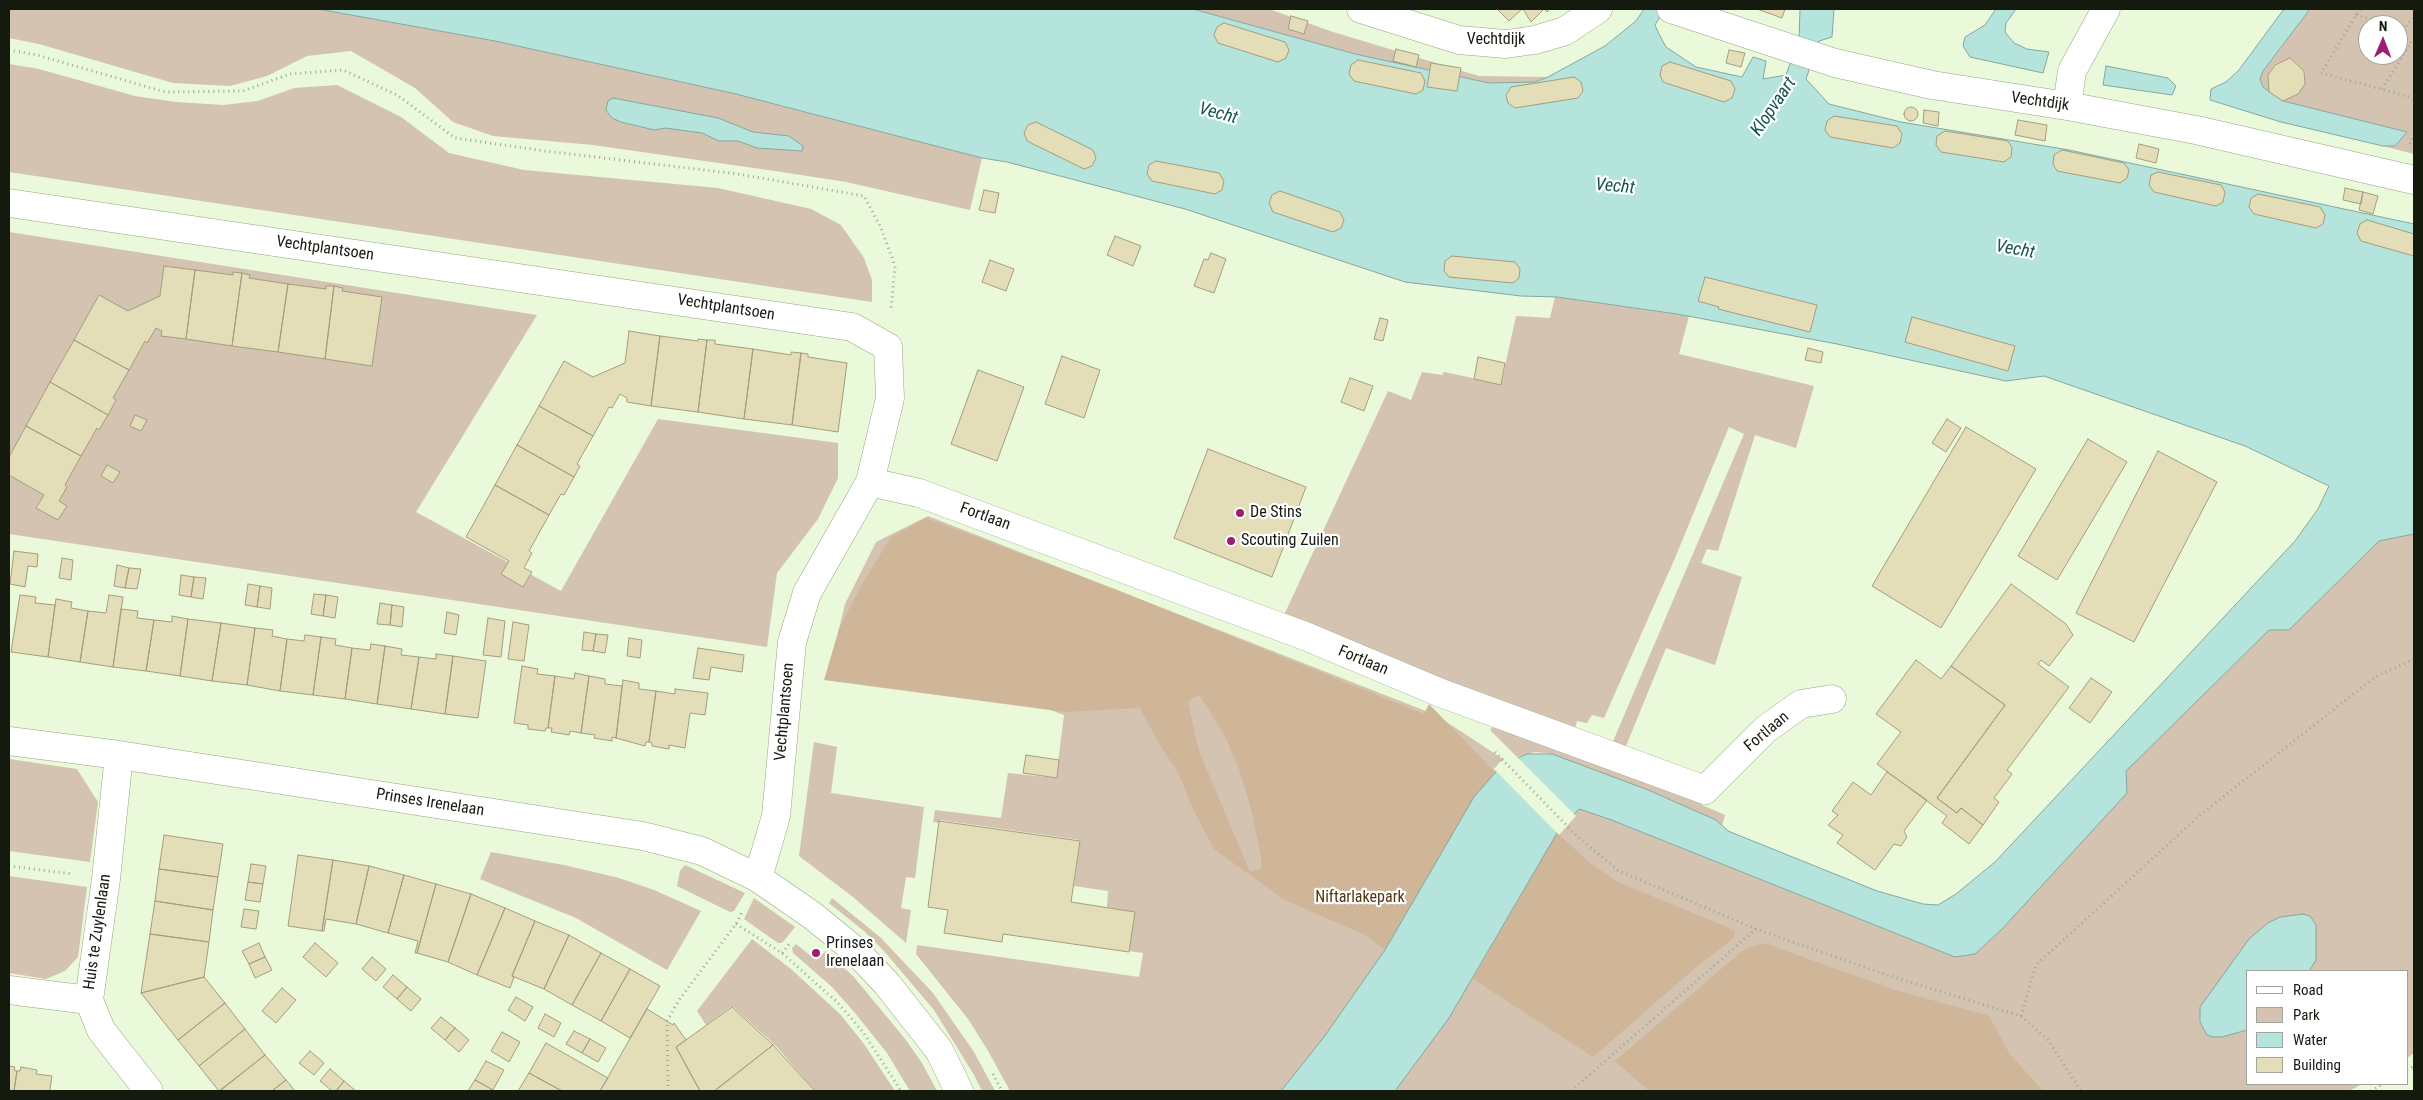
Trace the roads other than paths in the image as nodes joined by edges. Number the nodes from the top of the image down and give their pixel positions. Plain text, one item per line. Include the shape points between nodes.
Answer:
1 (1361, 9) edge
2 (1598, 9) edge
3 (1671, 9) edge
4 (2106, 9) edge
5 (2067, 106) junction
6 (2414, 180) edge
7 (9, 203) edge
8 (870, 482) junction
9 (1832, 699) dead end
10 (9, 740) edge
11 (119, 755) junction
12 (758, 878) junction
13 (9, 990) edge
14 (89, 1000) junction
15 (139, 1087) edge
16 (959, 1091) edge

1 - 2 street, Vechtdijk via 1459,40 1506,44 1564,31
3 - 5 street, Vechtdijk via 1835,63 1932,85
4 - 5 street via 2072,71
5 - 6 street, Vechtdijk via 2196,130
7 - 8 street, Vechtplantsoen via 852,326 888,348 890,398
8 - 9 street, Fortlaan via 937,499 1305,636 1441,693 1705,790 1766,729 1801,704
8 - 12 street, Vechtplantsoen via 807,593 792,642 776,816
10 - 11 street, Prinses Irenelaan
11 - 12 street, Prinses Irenelaan via 643,836 702,851
11 - 14 street, Huis te Zuylenlaan
12 - 16 street, Prinses Irenelaan via 857,952 939,1050
13 - 14 street
14 - 15 street, Huis te Zuylenlaan via 102,1030

